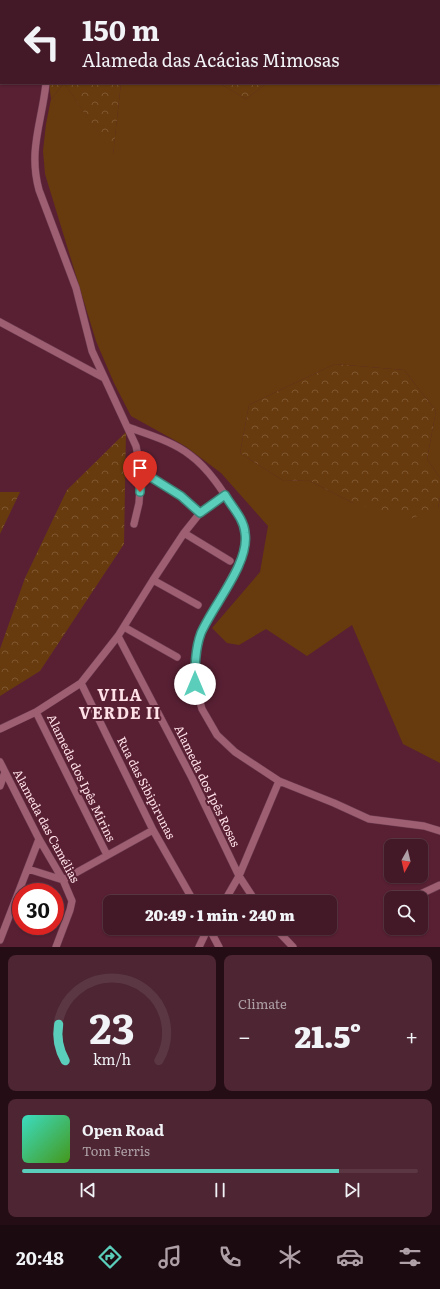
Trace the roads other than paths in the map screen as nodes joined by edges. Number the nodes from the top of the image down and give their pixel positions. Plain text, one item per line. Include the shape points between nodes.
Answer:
1 (46, 84) edge
2 (0, 322) edge
3 (104, 378) junction
4 (128, 427) junction
5 (141, 471) junction
6 (225, 495) junction
7 (200, 513) junction
8 (134, 524) dead end
9 (184, 533) junction
10 (230, 561) dead end
11 (153, 580) junction
12 (198, 605) dead end
13 (124, 627) junction
14 (118, 636) junction
15 (177, 657) dead end
16 (81, 683) junction
17 (36, 712) junction
18 (0, 729) edge
19 (0, 762) edge
20 (5, 772) junction
21 (279, 781) junction
22 (0, 786) edge
23 (153, 830) junction
24 (440, 831) edge
25 (39, 839) junction
26 (107, 855) junction
27 (28, 869) junction
28 (239, 876) junction
29 (63, 880) junction
30 (440, 885) edge
31 (427, 891) edge
32 (190, 895) edge
33 (228, 895) edge
34 (251, 895) edge
35 (205, 935) edge
36 (212, 935) edge
37 (281, 935) edge
38 (0, 940) edge
39 (56, 947) edge
40 (199, 947) edge
41 (219, 947) edge
42 (292, 947) edge

1 - 3 street via 34,151 36,179 76,288 92,350
2 - 3 street
3 - 4 street
4 - 5 street via 136,446
4 - 6 street via 172,444 190,455 206,470
5 - 7 street via 181,496
5 - 8 street via 139,503
6 - 7 street
6 - 21 street via 243,523 246,533 245,545 240,562 201,633 195,658 195,684 202,709 217,735 234,752
7 - 9 street
9 - 10 street
9 - 11 street
11 - 12 street
11 - 13 street
13 - 14 street
13 - 15 street
14 - 16 street
14 - 28 street, Alameda dos Ipês Rosas via 192,778
16 - 17 street
16 - 23 street, Rua das Sibipirunas
17 - 18 street
17 - 26 street, Alameda dos Ipês Mirins
19 - 20 street, Alameda das Camélias
20 - 22 street
20 - 25 street, Alameda das Camélias
21 - 24 street via 369,819 424,826
21 - 28 street
23 - 26 street
23 - 32 street, Rua das Sibipirunas
25 - 27 street
25 - 29 street, Alameda das Camélias
26 - 29 street
27 - 29 street
27 - 38 street
28 - 33 street
28 - 34 street, Alameda dos Ipês Rosas
29 - 39 street, Alameda das Camélias via 72,901
30 - 31 street
35 - 40 street
36 - 41 street
37 - 42 street

